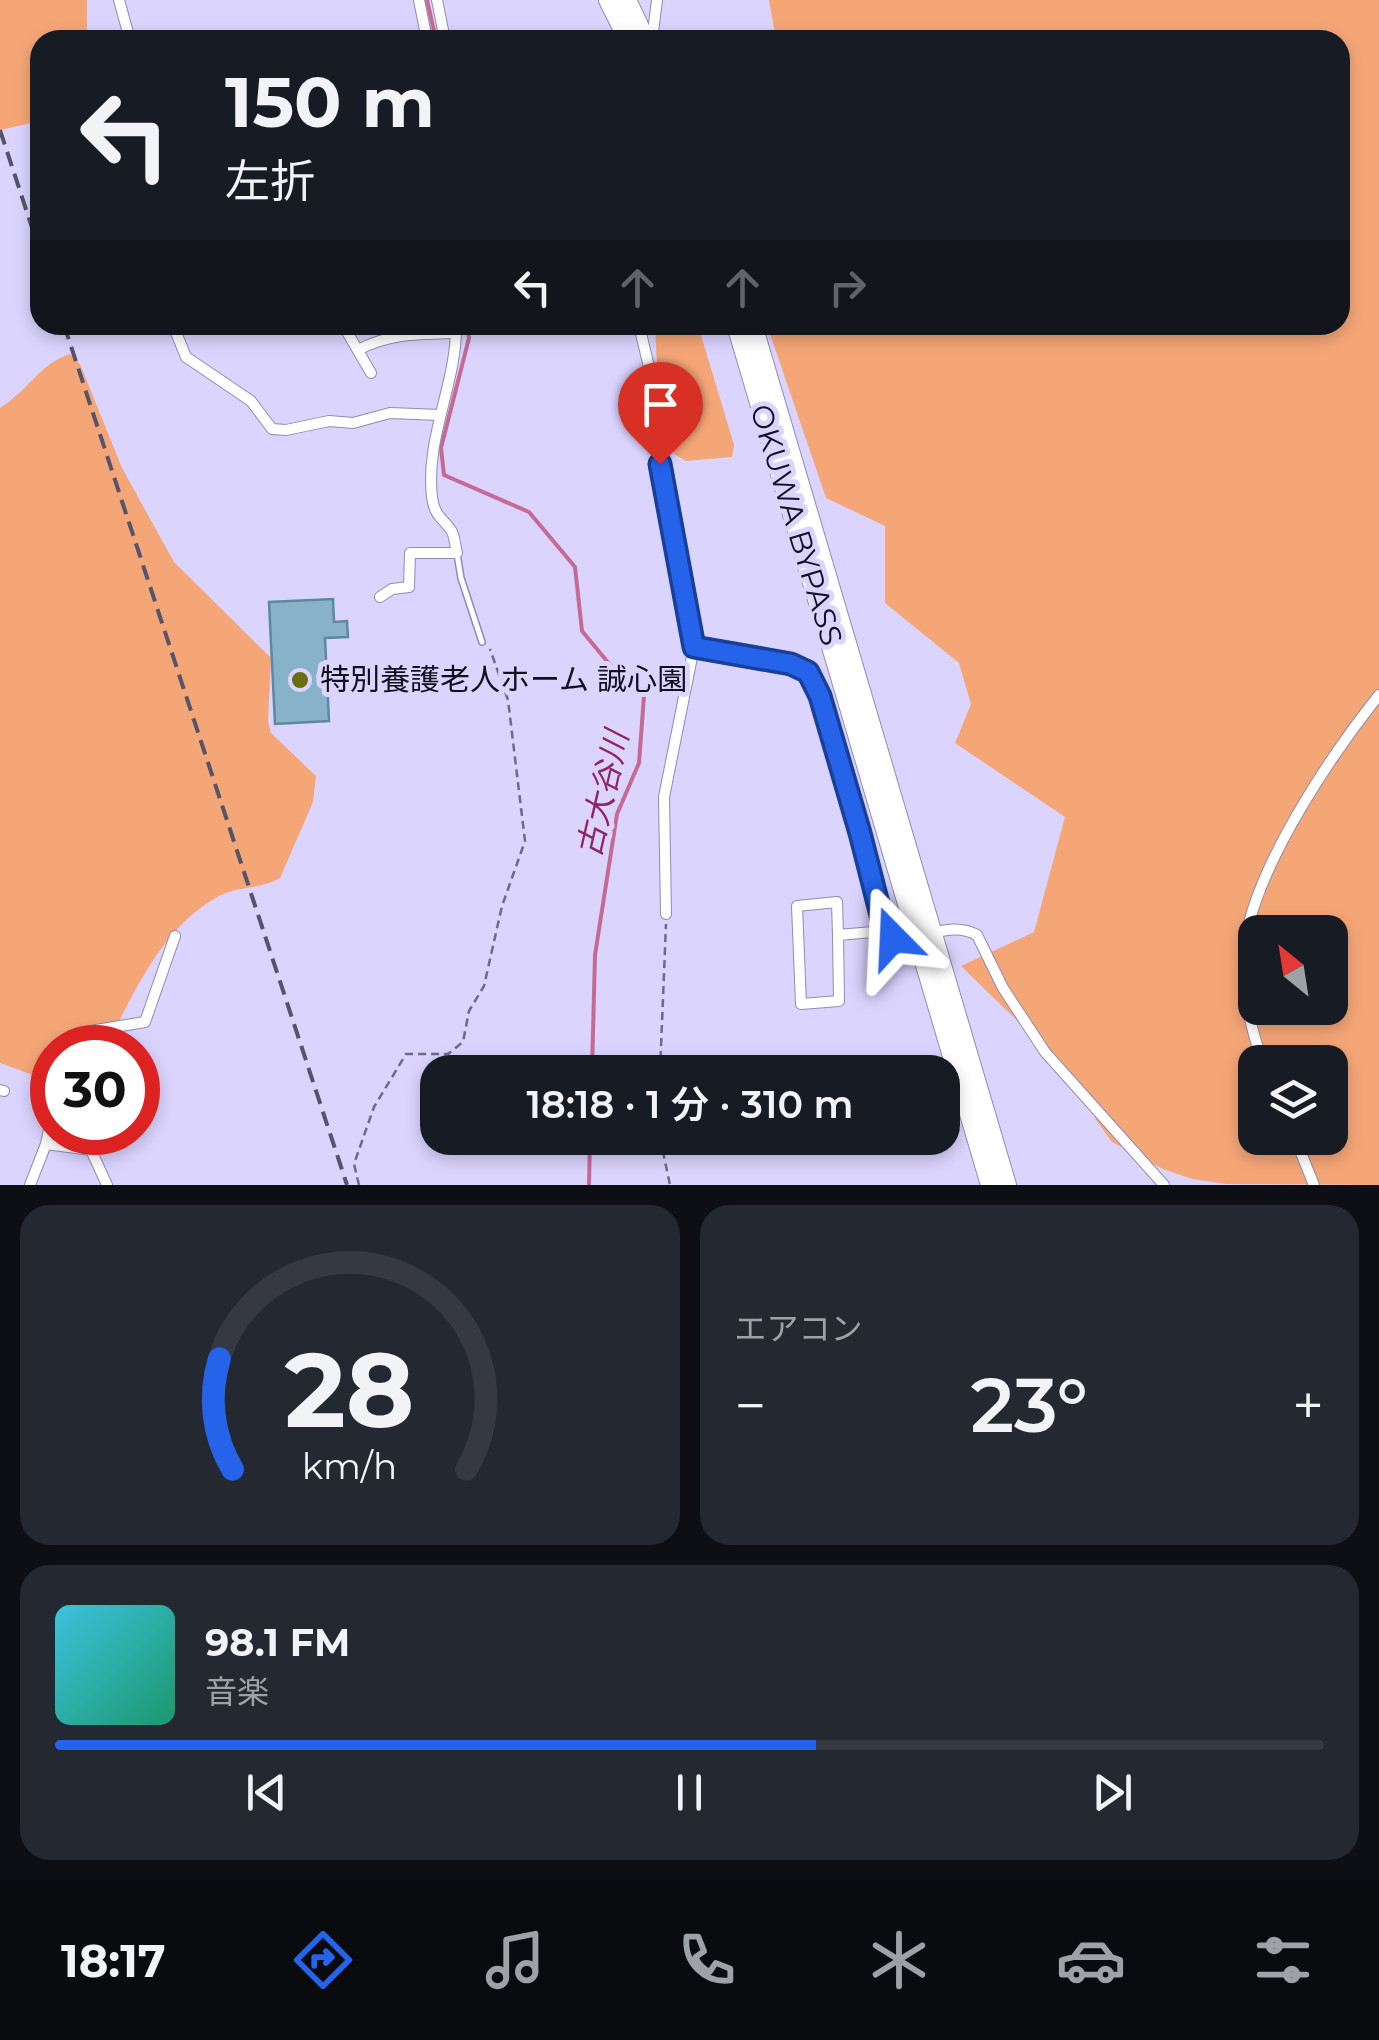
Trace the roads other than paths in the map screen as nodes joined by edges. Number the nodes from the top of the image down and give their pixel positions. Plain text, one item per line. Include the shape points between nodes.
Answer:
1 (119, 0) edge
2 (419, 0) edge
3 (437, 0) edge
4 (608, 0) edge
5 (626, 0) edge
6 (657, 0) edge
7 (127, 30) edge
8 (424, 30) edge
9 (443, 30) edge
10 (632, 30) edge
11 (636, 30) edge
12 (653, 30) edge
13 (177, 335) edge
14 (350, 335) edge
15 (399, 335) edge
16 (456, 335) edge
17 (641, 335) edge
18 (741, 335) edge
19 (754, 335) edge
20 (358, 350) junction
21 (759, 372) junction
22 (371, 373) dead end
23 (440, 415) junction
24 (457, 553) junction
25 (380, 597) dead end
26 (482, 642) road end
27 (694, 647) junction
28 (1379, 696) edge
29 (666, 914) road end
30 (885, 931) junction
31 (925, 933) junction
32 (838, 935) junction
33 (175, 936) dead end
34 (126, 1025) edge
35 (1258, 1045) edge
36 (42, 1155) edge
37 (93, 1155) edge
38 (1302, 1155) edge
39 (30, 1185) edge
40 (106, 1185) edge
41 (990, 1185) edge
42 (1007, 1185) edge
43 (1164, 1185) edge
44 (1314, 1185) edge

1 - 7 street
2 - 8 street
3 - 9 street
4 - 10 highway
5 - 11 highway
6 - 12 street
13 - 23 street via 186,357 251,402 272,429 390,413
14 - 20 street
15 - 20 street
16 - 23 street
17 - 27 street
18 - 21 highway, OKUWA BYPASS
19 - 21 highway
20 - 22 street
21 - 31 highway, OKUWA BYPASS
23 - 24 street via 432,495
24 - 25 street via 410,553 410,587
24 - 26 lane
27 - 29 street via 664,797
27 - 30 street via 808,672
28 - 35 street via 1296,821 1248,928 1245,966
30 - 31 street via 893,938
30 - 32 street
31 - 41 highway, OKUWA BYPASS
31 - 42 highway
31 - 43 street via 960,929 978,936 1044,1052
32 - 32 street via 836,902 797,906 801,1004 839,1002
33 - 34 street via 144,1022
36 - 39 street
37 - 40 street
38 - 44 street

